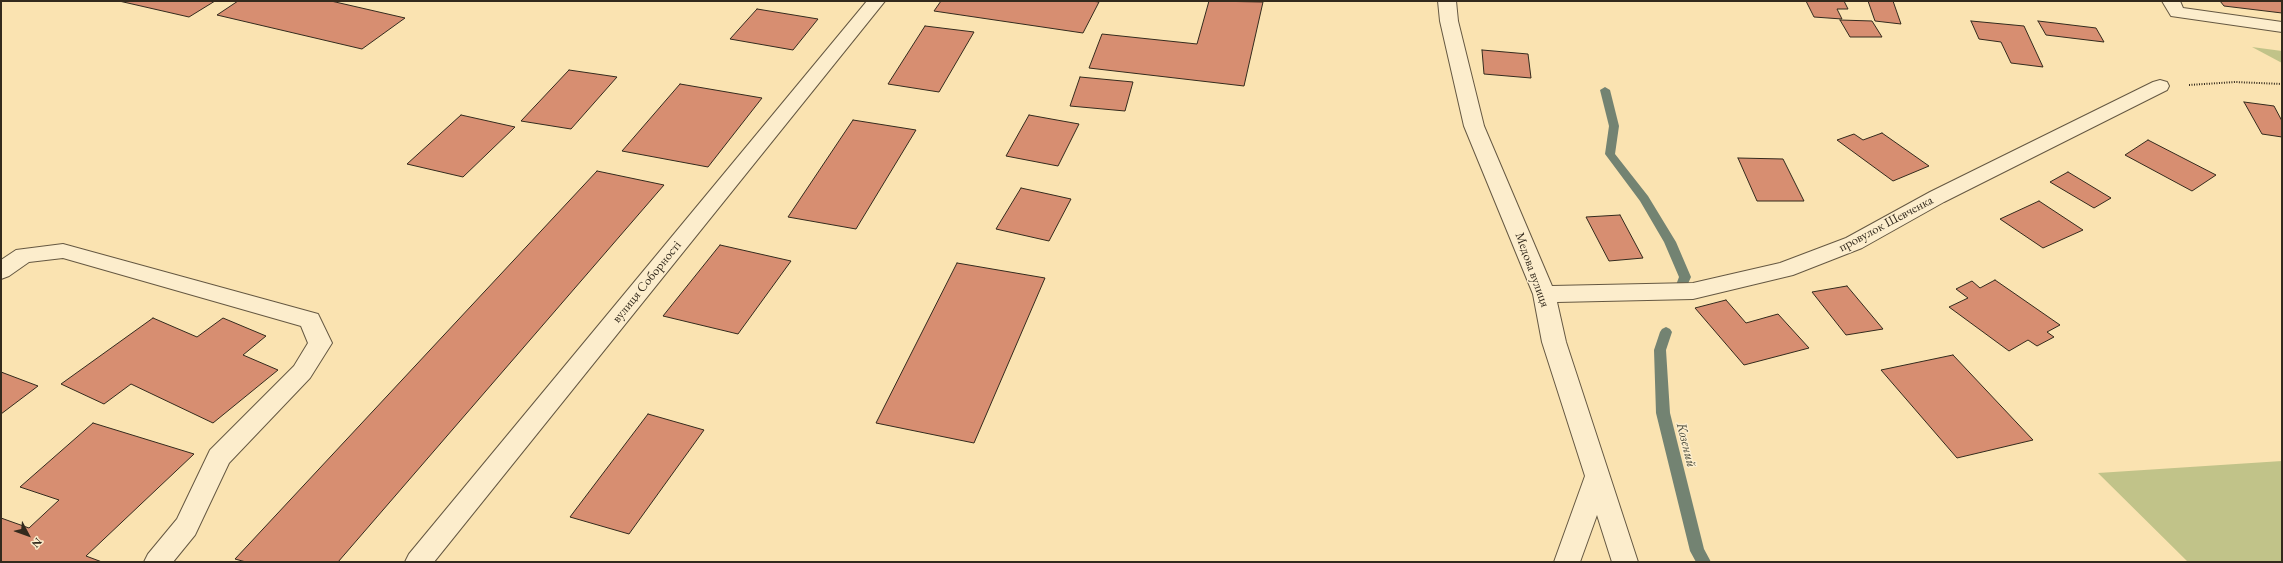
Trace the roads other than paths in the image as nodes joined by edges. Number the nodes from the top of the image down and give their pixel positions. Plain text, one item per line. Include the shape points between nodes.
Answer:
1 (876, 1) edge
2 (1447, 1) edge
3 (2171, 1) edge
4 (2282, 27) edge
5 (2160, 86) road end
6 (1, 271) edge
7 (1544, 294) junction
8 (1598, 474) junction
9 (157, 562) edge
10 (418, 562) edge
11 (1567, 562) edge
12 (1625, 562) edge

1 - 10 street, вулиця Соборності
2 - 7 street, Медова вулиця via 1449,21 1474,126
3 - 4 street via 2177,12
5 - 7 street, провулок Шевченка via 1937,197 1854,243 1785,270 1693,291
6 - 9 street via 24,255 63,251 310,320 320,343 302,372 219,457 186,527
7 - 8 street, Медова вулиця via 1554,342
8 - 11 street
8 - 12 street, Медова вулиця

